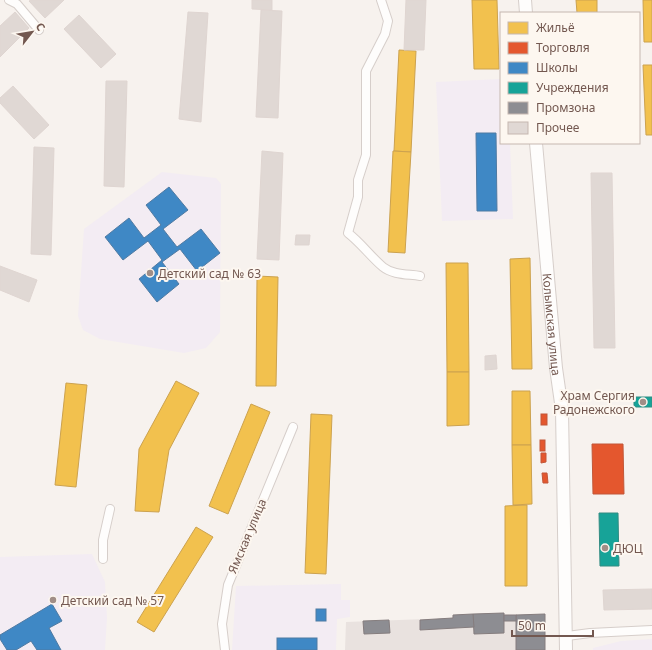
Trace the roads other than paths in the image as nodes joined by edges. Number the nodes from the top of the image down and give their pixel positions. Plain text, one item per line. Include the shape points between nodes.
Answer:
1 (9, 0) edge
2 (381, 0) edge
3 (525, 0) edge
4 (526, 12) edge
5 (39, 30) dead end
6 (536, 144) edge
7 (420, 276) dead end
8 (293, 427) dead end
9 (110, 509) dead end
10 (103, 559) dead end
11 (652, 630) edge
12 (567, 636) junction
13 (225, 650) edge
14 (566, 650) edge

1 - 5 street via 18,4
2 - 7 street via 388,21 385,34 366,71 366,155 358,180 358,197 348,232 384,268
3 - 4 street
6 - 12 street, Колымская улица via 562,410
8 - 13 street, Ямская улица via 228,585 222,624
9 - 10 street via 103,540
11 - 12 street
12 - 14 street, Колымская улица

